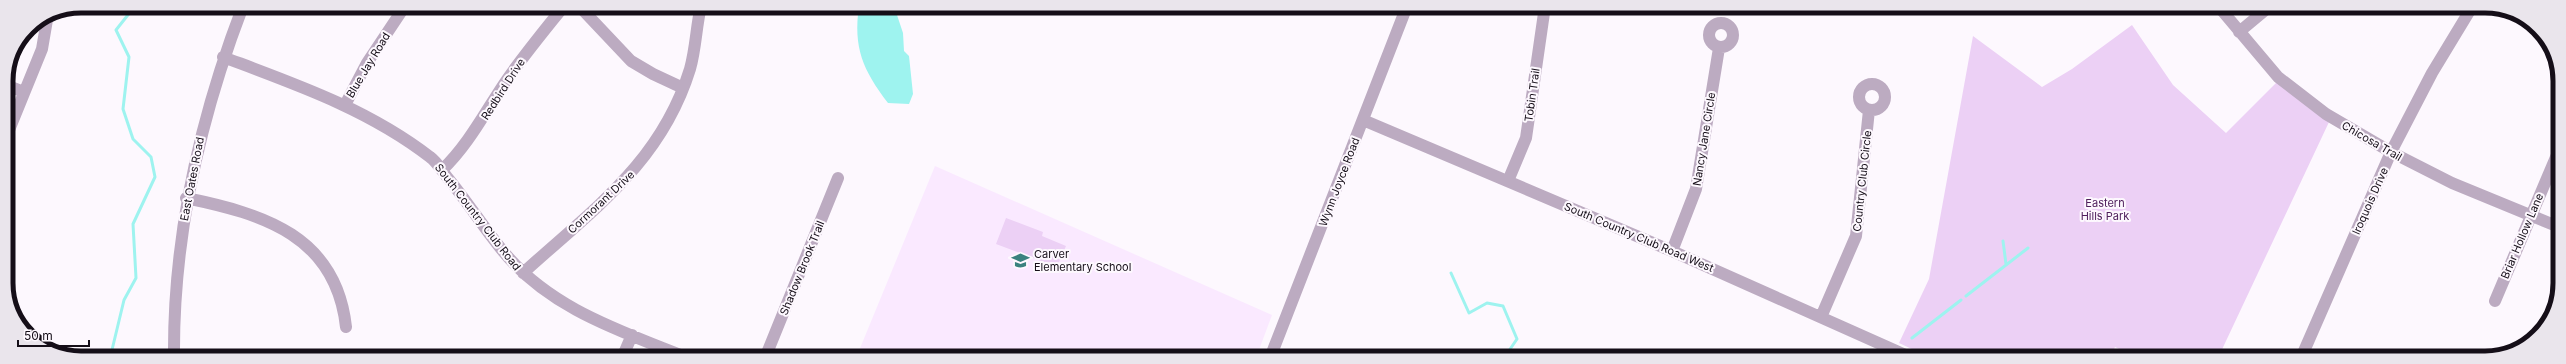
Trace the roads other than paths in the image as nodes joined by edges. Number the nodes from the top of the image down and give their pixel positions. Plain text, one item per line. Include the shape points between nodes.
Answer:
1 (240, 13) edge
2 (400, 13) edge
3 (559, 13) edge
4 (586, 13) edge
5 (700, 13) edge
6 (1404, 13) edge
7 (1544, 13) edge
8 (2224, 13) edge
9 (2262, 13) edge
10 (2468, 13) edge
11 (47, 22) edge
12 (2239, 32) junction
13 (1719, 48) dead end
14 (223, 57) junction
15 (13, 88) edge
16 (683, 88) junction
17 (24, 92) junction
18 (345, 105) junction
19 (1869, 110) dead end
20 (13, 120) edge
21 (1363, 120) junction
22 (2391, 152) junction
23 (2553, 164) edge
24 (442, 170) junction
25 (838, 178) dead end
26 (1508, 181) junction
27 (186, 198) junction
28 (2531, 215) junction
29 (2553, 224) edge
30 (1672, 251) junction
31 (523, 274) junction
32 (2495, 301) dead end
33 (1821, 317) junction
34 (346, 327) dead end
35 (632, 335) junction
36 (174, 351) edge
37 (625, 351) edge
38 (671, 351) edge
39 (768, 351) edge
40 (1273, 351) edge
41 (1896, 351) edge
42 (2305, 351) edge

1 - 14 street, East Oates Road
2 - 18 street, Blue Jay Road via 367,63
3 - 24 street, Redbird Drive via 510,76 474,134
4 - 16 street via 631,61
5 - 16 street, Cormorant Drive via 692,59
6 - 21 street, Wynn Joyce Road
7 - 26 street, Tobin Trail via 1526,138
8 - 12 street, Chicosa Trail
9 - 12 street
10 - 22 street, Iroquois Drive via 2432,73
11 - 17 street via 42,49
12 - 22 street, Chicosa Trail via 2278,77 2326,114
13 - 30 street, Nancy Jane Circle via 1696,189
14 - 18 street, South Country Club Road
14 - 27 street, East Oates Road via 202,129
15 - 17 street
16 - 31 street, Cormorant Drive via 664,130 639,165
17 - 20 street
18 - 24 street, South Country Club Road via 406,139 432,158
19 - 33 street, Country Club Circle via 1856,236
21 - 26 street, South Country Club Road West
21 - 40 street, Wynn Joyce Road
22 - 28 street, Chicosa Trail via 2452,183
22 - 42 street, Iroquois Drive
23 - 28 street, Briar Hollow Lane
24 - 31 street, South Country Club Road
25 - 39 street, Shadow Brook Trail
26 - 30 street, South Country Club Road West
27 - 34 street via 231,207 255,215 298,238 313,252 339,291 344,304
27 - 36 street, East Oates Road via 177,280
28 - 29 street, Chicosa Trail
28 - 32 street, Briar Hollow Lane
30 - 33 street, South Country Club Road West
31 - 35 street, South Country Club Road via 563,303 596,321
33 - 41 street, South Country Club Road West
35 - 37 street
35 - 38 street, South Country Club Road

